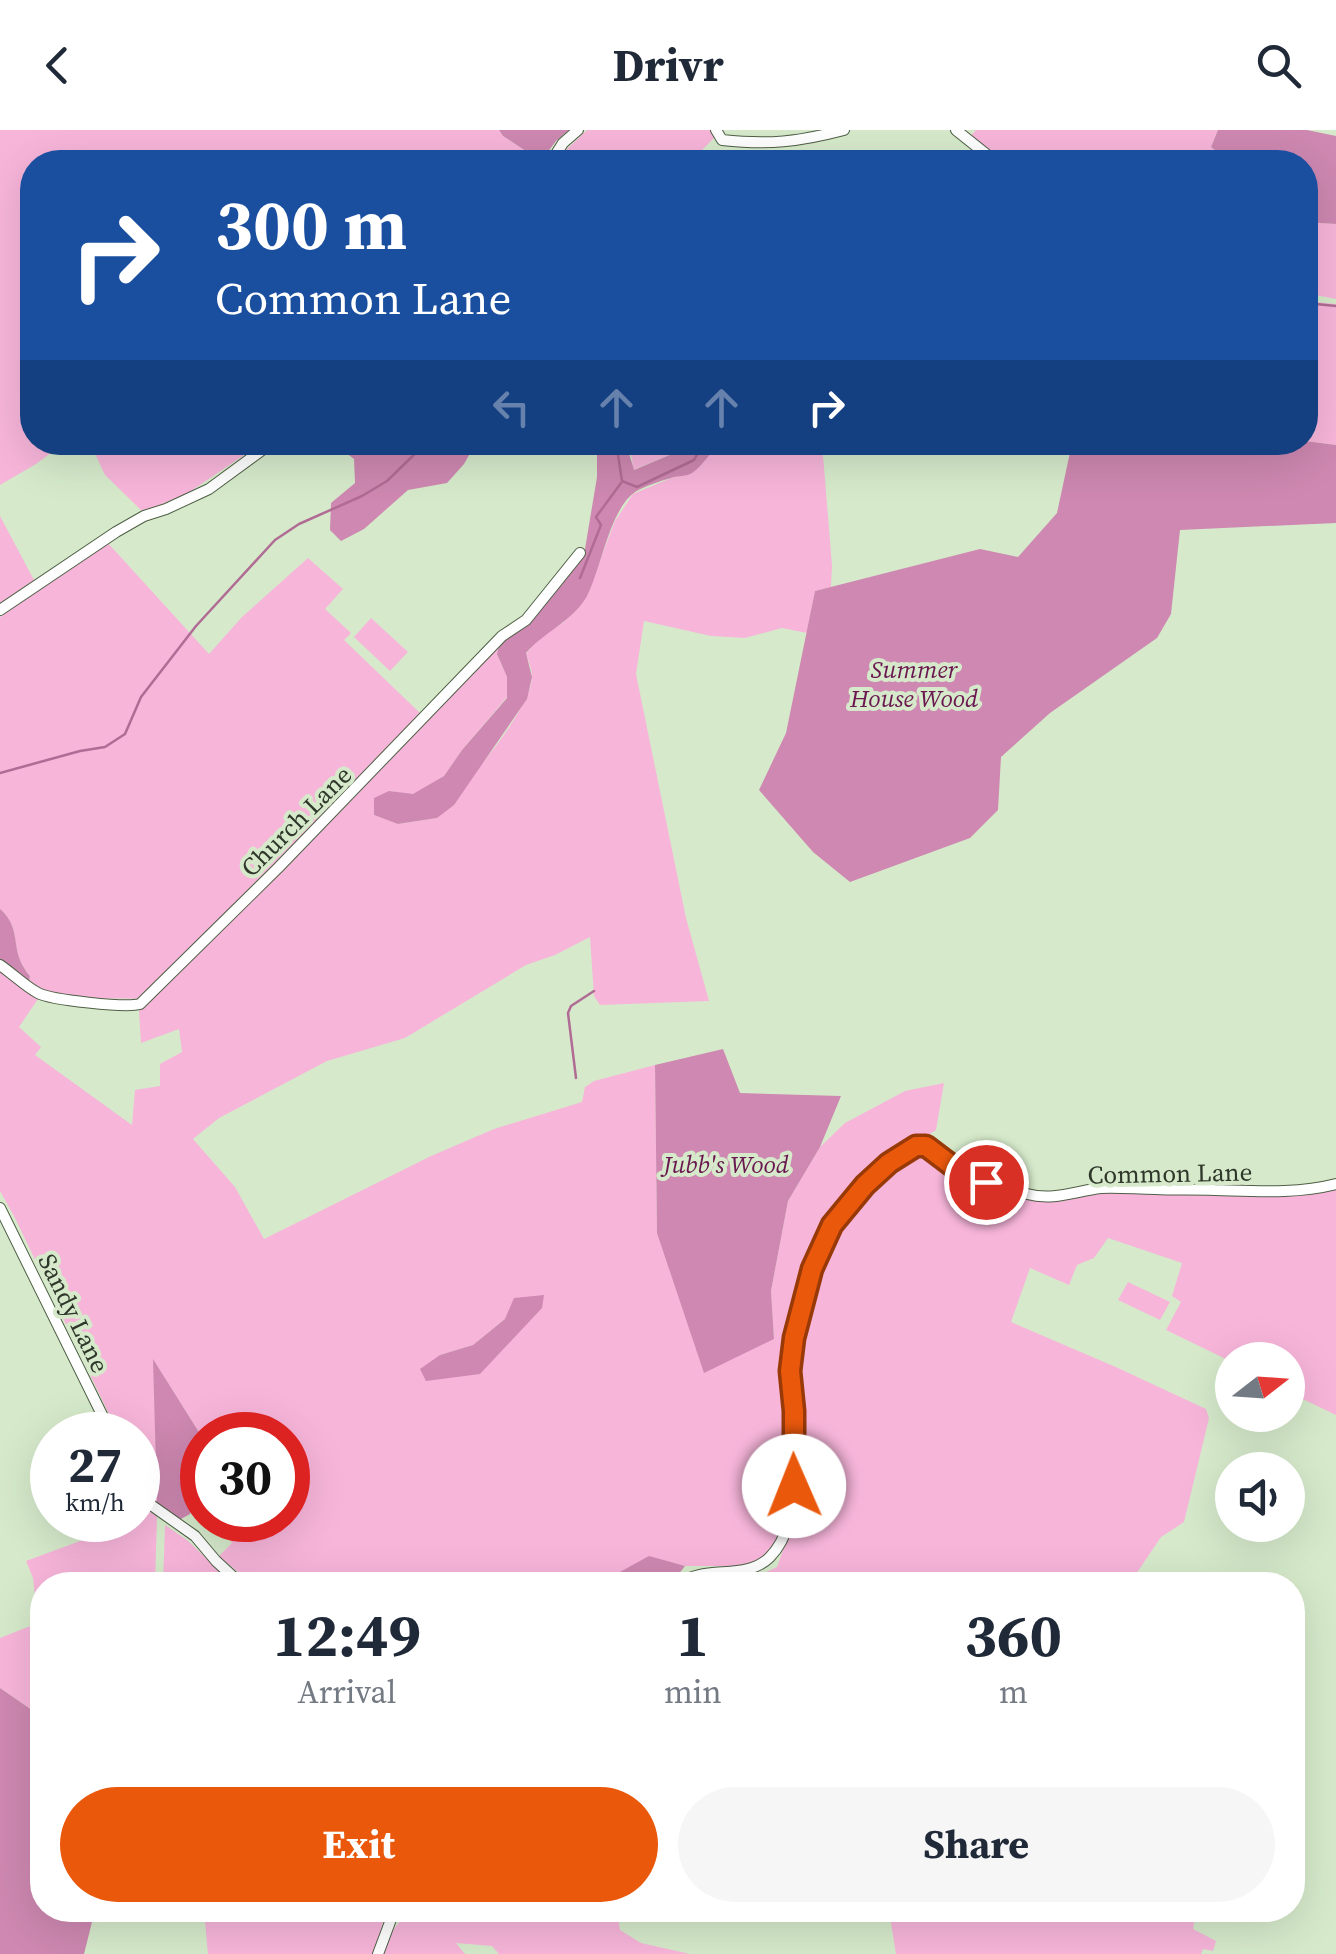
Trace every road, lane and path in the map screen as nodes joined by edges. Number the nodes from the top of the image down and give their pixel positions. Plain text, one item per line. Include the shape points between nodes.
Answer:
1 (578, 130) edge
2 (716, 130) edge
3 (844, 130) edge
4 (956, 130) edge
5 (559, 150) edge
6 (981, 150) edge
7 (255, 455) edge
8 (580, 554) dead end
9 (0, 610) edge
10 (0, 965) edge
11 (1336, 1184) edge
12 (0, 1208) edge
13 (101, 1412) edge
14 (160, 1511) edge
15 (228, 1572) edge
16 (721, 1572) edge
17 (390, 1922) edge
18 (378, 1954) edge

1 - 5 street
2 - 3 street via 722,140 760,144
4 - 6 street
7 - 9 street via 208,488 116,532
8 - 10 street, Church Lane via 526,620 502,636 140,1004 41,995
11 - 16 street, Common Lane via 1264,1192 1100,1188 1051,1198 963,1174 926,1146 908,1151 846,1207 812,1269 790,1371 794,1486 779,1546 761,1565
12 - 13 street, Sandy Lane
14 - 15 street
17 - 18 street

